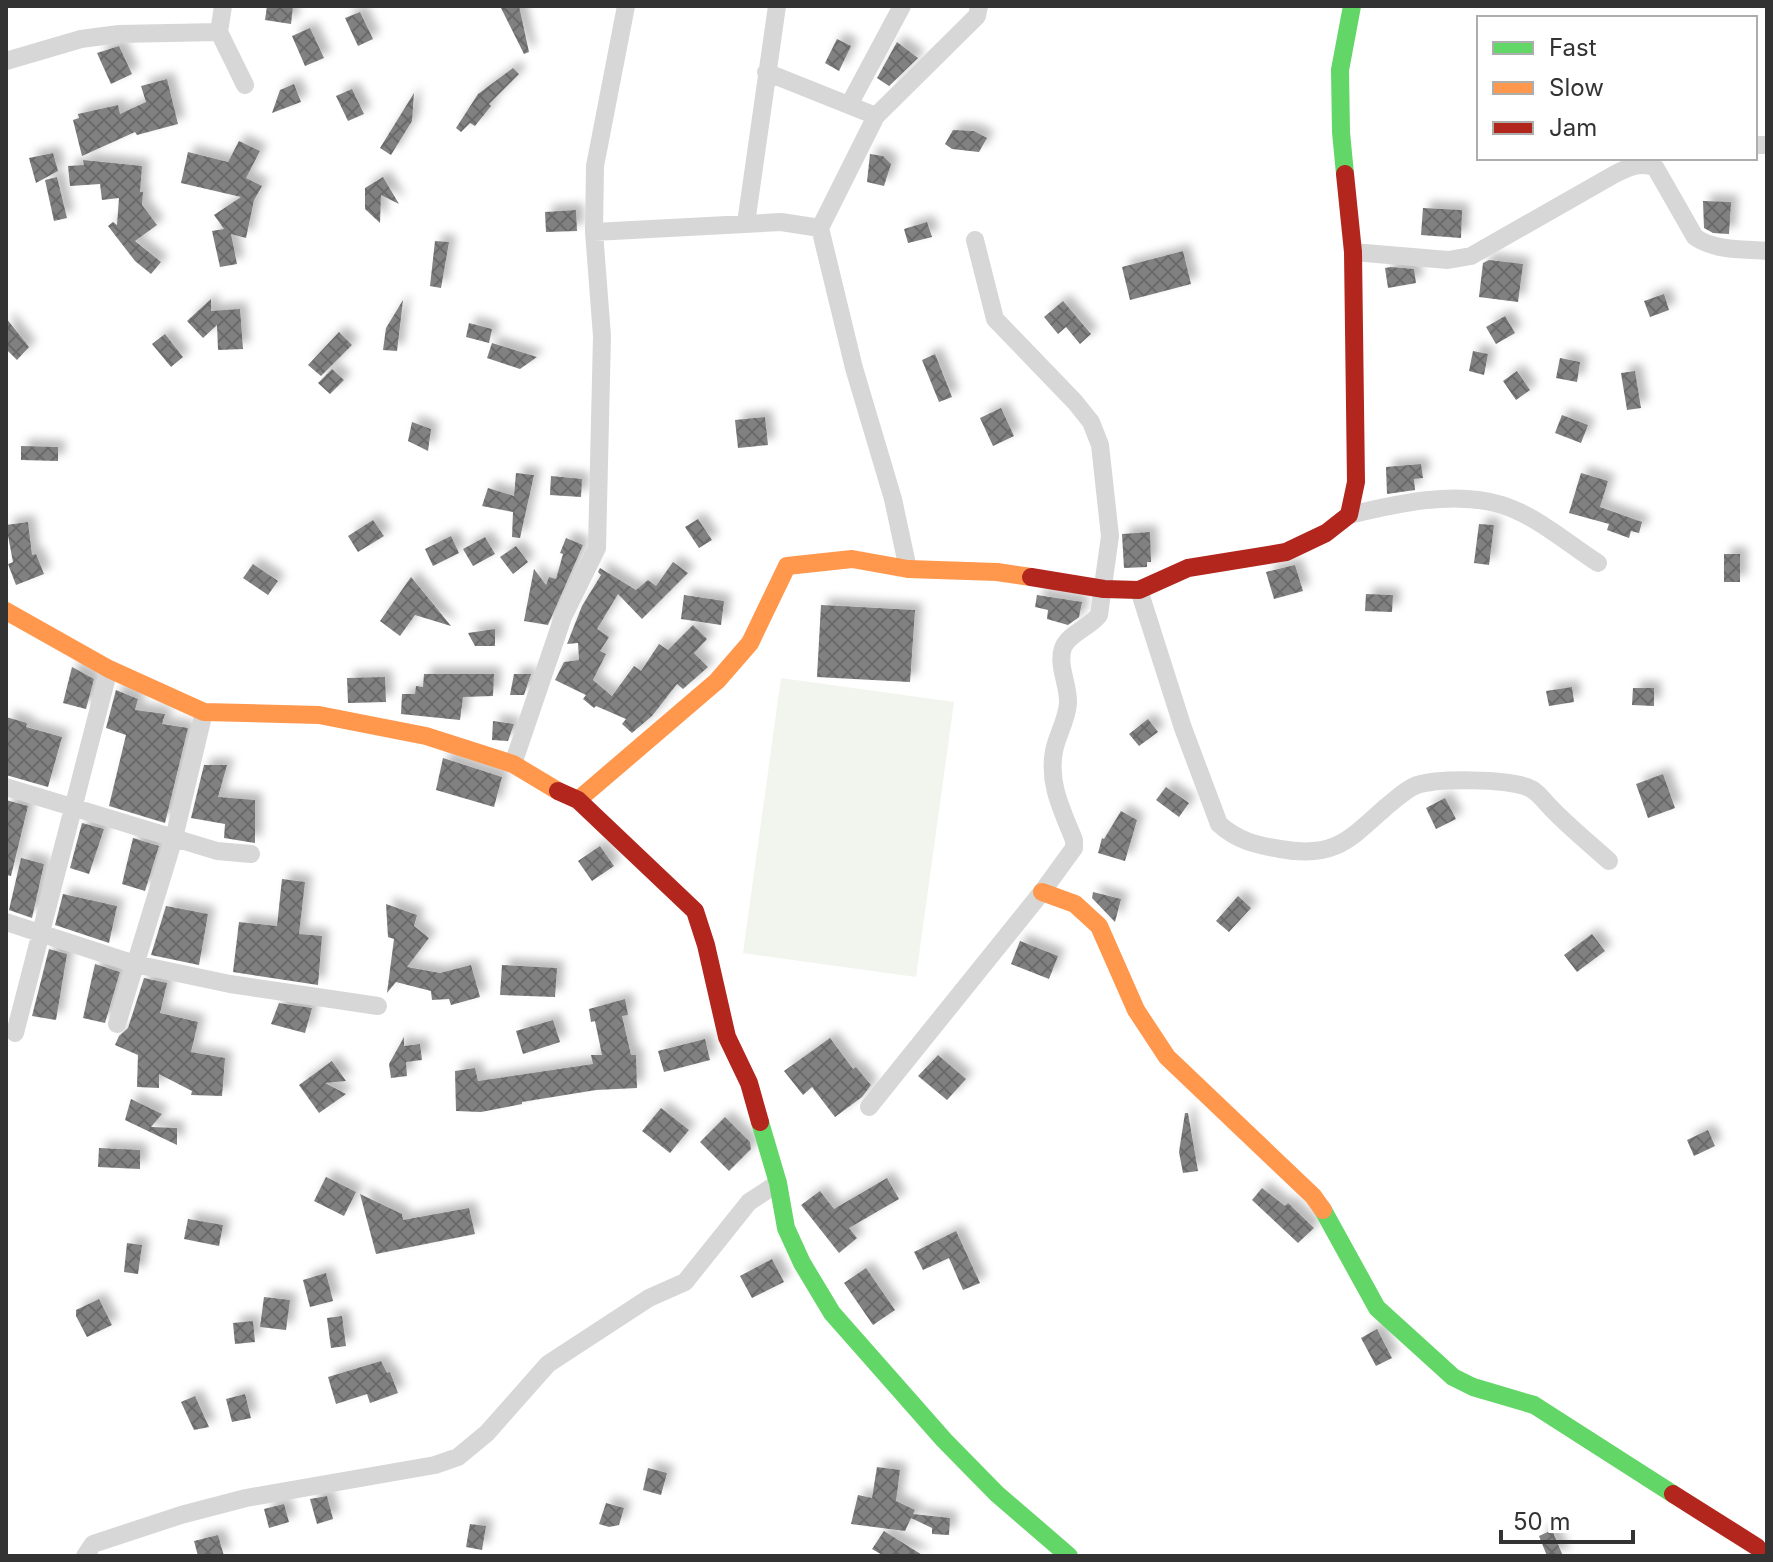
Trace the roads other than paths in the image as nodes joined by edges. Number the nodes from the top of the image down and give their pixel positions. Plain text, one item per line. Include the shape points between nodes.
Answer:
1 (223, 6) edge
2 (626, 6) edge
3 (777, 6) edge
4 (902, 6) edge
5 (979, 6) edge
6 (1352, 6) edge
7 (219, 32) junction
8 (6, 61) edge
9 (766, 72) junction
10 (245, 85) dead end
11 (849, 105) junction
12 (876, 116) junction
13 (1649, 161) edge
14 (746, 223) junction
15 (820, 228) junction
16 (594, 232) junction
17 (975, 240) dead end
18 (1767, 251) edge
19 (1353, 252) junction
20 (1349, 515) junction
21 (1598, 563) dead end
22 (908, 569) junction
23 (1104, 589) junction
24 (1139, 590) junction
25 (9, 612) edge
26 (109, 669) junction
27 (204, 712) junction
28 (513, 764) junction
29 (6, 787) edge
30 (578, 800) junction
31 (73, 808) junction
32 (174, 838) junction
33 (251, 854) dead end
34 (1609, 861) dead end
35 (1042, 892) junction
36 (6, 922) edge
37 (39, 934) junction
38 (135, 964) junction
39 (378, 1006) dead end
40 (117, 1024) dead end
41 (15, 1033) dead end
42 (869, 1107) dead end
43 (778, 1183) junction
44 (85, 1556) edge
45 (1069, 1556) edge
46 (1762, 1556) edge

1 - 7 street
2 - 16 street via 595,166
3 - 9 street
4 - 11 street
5 - 12 street via 977,16
6 - 19 street via 1340,70
7 - 8 street via 81,39
7 - 10 street
9 - 11 street
9 - 14 street
11 - 12 street
12 - 15 street
13 - 18 street via 1695,237 1705,244
13 - 19 street via 1615,174 1471,256 1448,260
14 - 15 street
14 - 16 street
15 - 22 street
16 - 28 street via 602,336 597,548 563,617
17 - 23 street via 995,319 1075,402 1100,445 1110,536
19 - 20 street via 1356,482
20 - 21 street via 1398,504 1482,501 1522,513
20 - 24 street via 1286,552 1188,568
22 - 23 street via 997,572
22 - 30 street via 852,559 787,566 750,643 717,681
23 - 24 street
23 - 35 street via 1099,615 1063,648 1068,706 1054,750 1052,779 1074,848
24 - 34 street via 1219,824 1248,844 1304,854 1321,851 1347,842 1416,786 1450,780 1524,786
25 - 26 street
26 - 27 street
26 - 31 street
27 - 28 street via 319,715 426,736
27 - 32 street
28 - 30 street
29 - 31 street
30 - 43 street via 695,911 727,1037 749,1083
31 - 32 street
31 - 37 street
32 - 33 street
32 - 38 street
35 - 42 street
35 - 46 street via 1075,904 1099,926 1136,1010 1167,1057 1313,1196 1377,1308 1453,1377 1534,1405 1757,1547
36 - 37 street
37 - 38 street
37 - 41 street
38 - 39 street
38 - 40 street
43 - 44 street via 749,1202 685,1282 649,1298 548,1364 487,1433 458,1457 181,1515 93,1544
43 - 45 street via 786,1228 832,1313 944,1440

